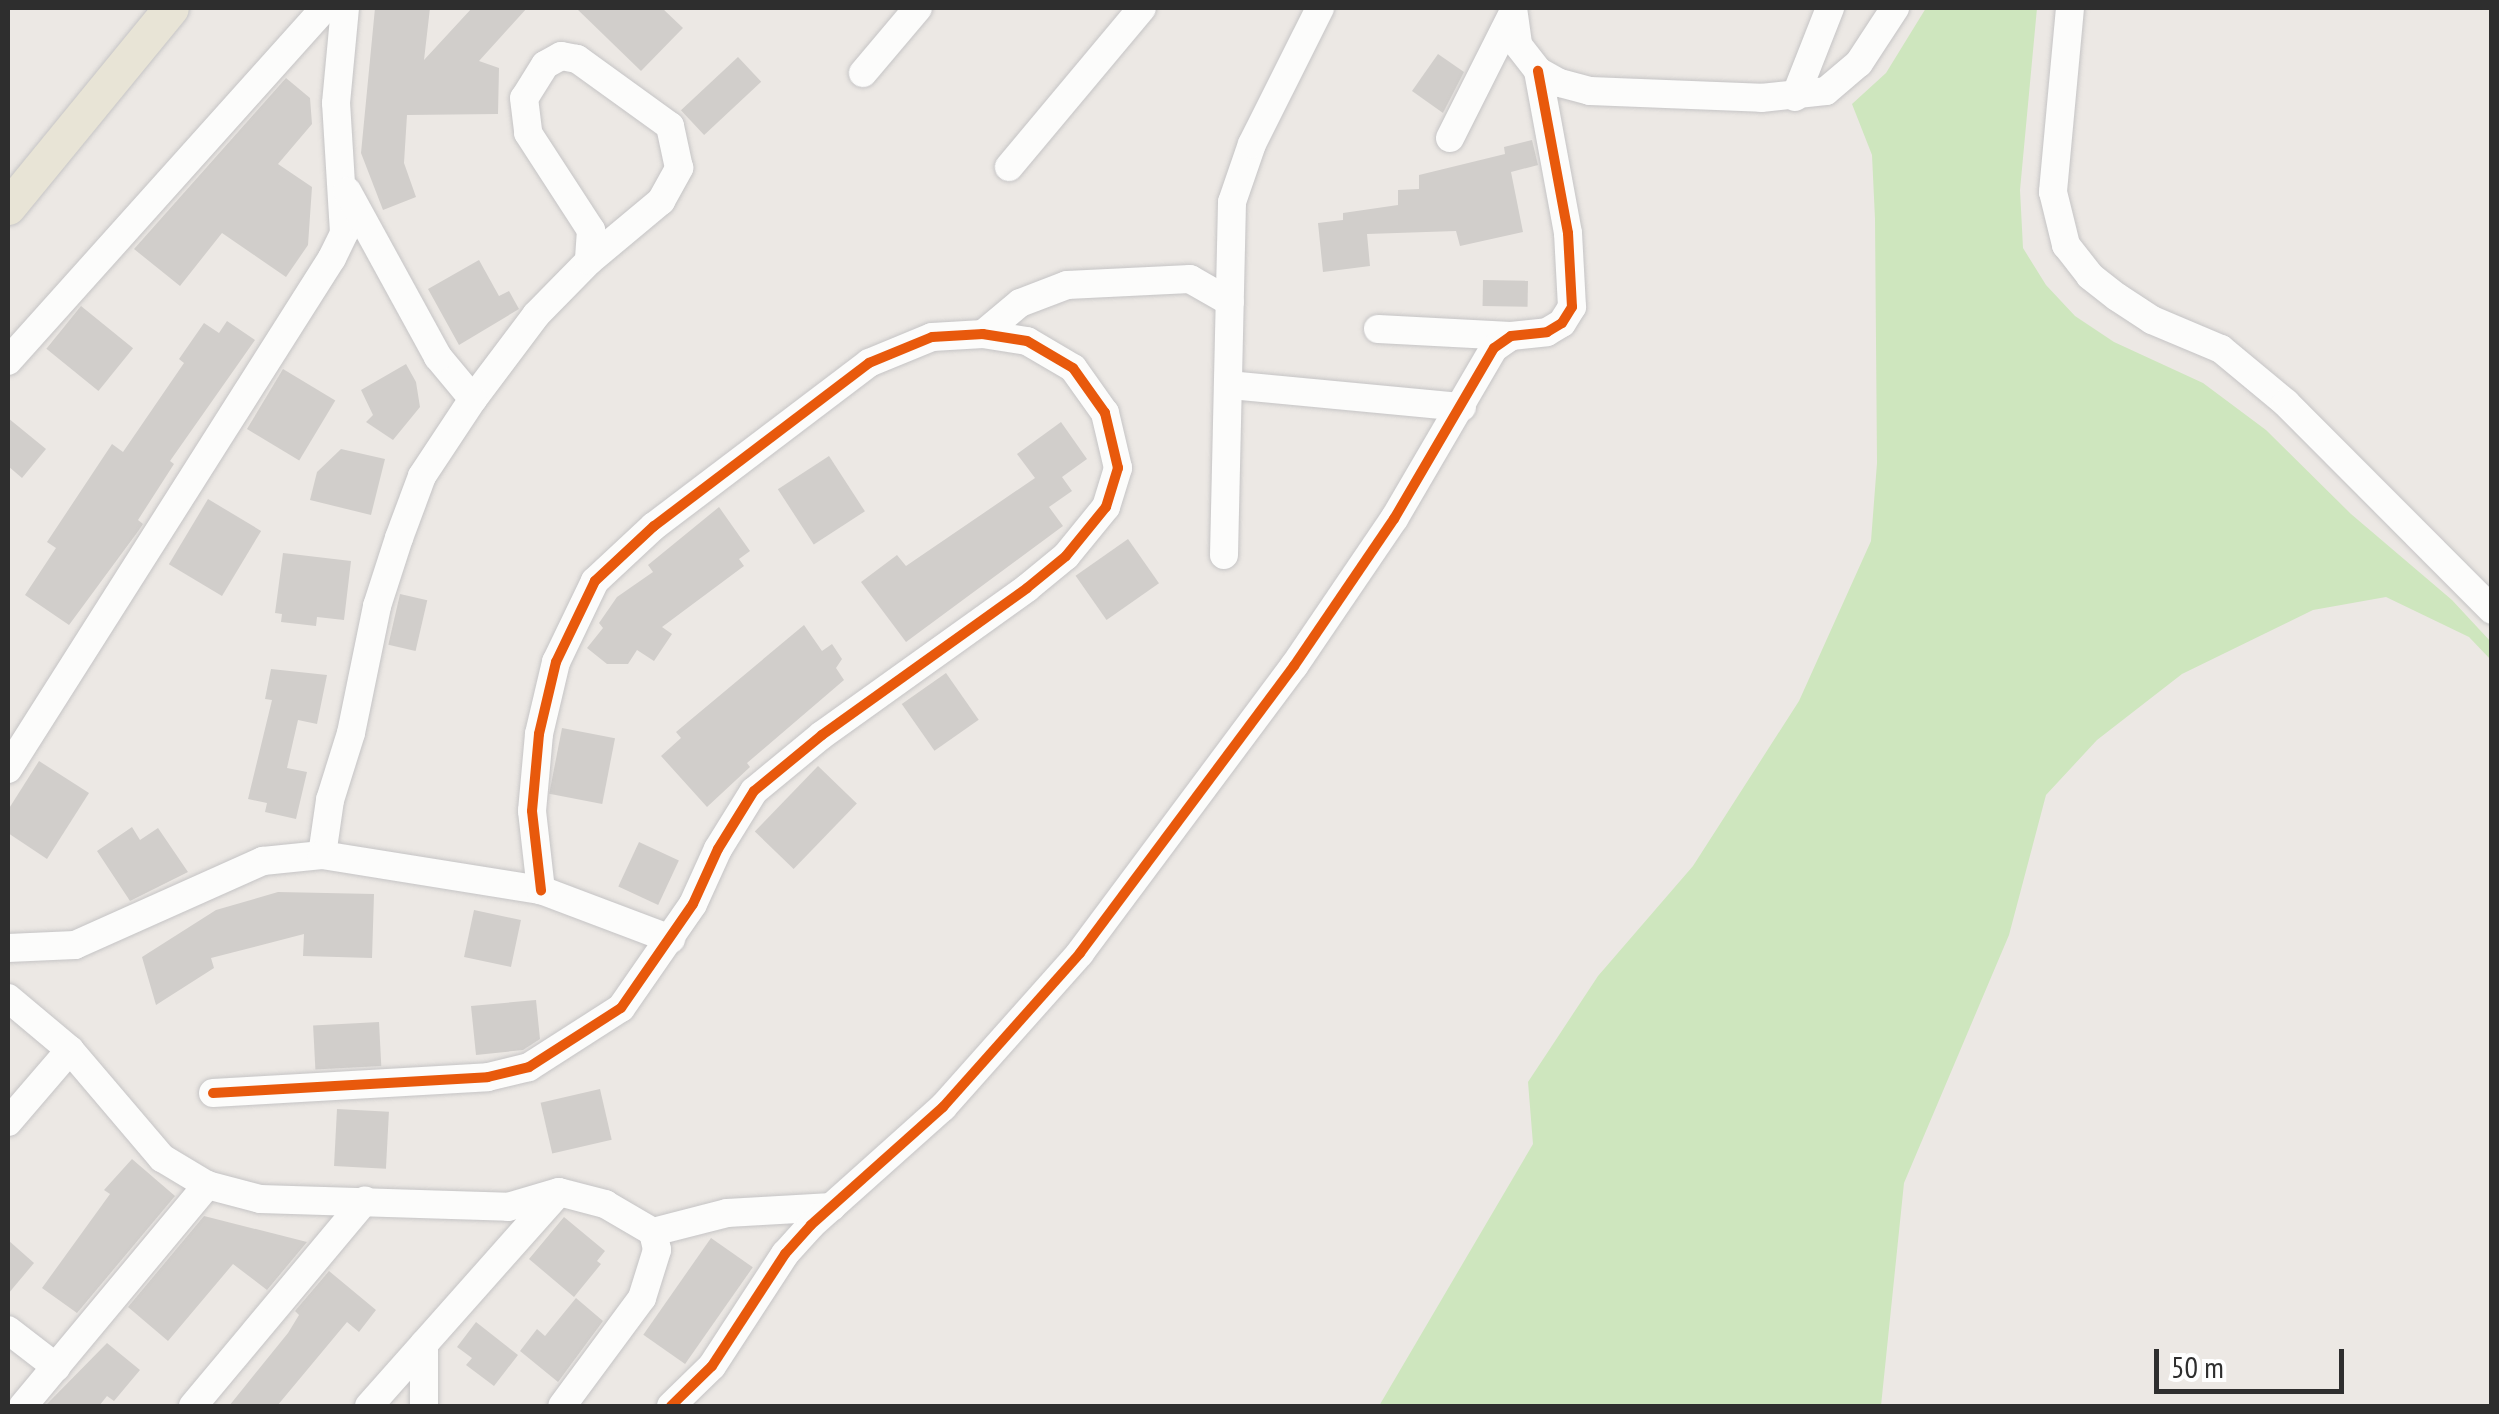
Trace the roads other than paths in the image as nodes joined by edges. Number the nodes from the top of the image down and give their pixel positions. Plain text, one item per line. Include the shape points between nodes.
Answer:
1 (171, 8) edge
2 (325, 8) edge
3 (345, 8) edge
4 (918, 8) edge
5 (1142, 8) edge
6 (1320, 8) edge
7 (1830, 8) edge
8 (1895, 8) edge
9 (2070, 8) edge
10 (1513, 10) edge
11 (1538, 71) junction
12 (864, 72) dead end
13 (1794, 97) junction
14 (1450, 138) dead end
15 (1009, 168) dead end
16 (342, 180) junction
17 (8, 207) edge
18 (589, 261) junction
19 (1230, 302) junction
20 (1378, 329) dead end
21 (983, 334) junction
22 (1511, 336) junction
23 (8, 361) edge
24 (1229, 386) junction
25 (472, 399) junction
26 (1462, 407) junction
27 (1224, 555) dead end
28 (2492, 610) edge
29 (8, 768) edge
30 (322, 855) junction
31 (541, 890) junction
32 (671, 940) junction
33 (8, 948) edge
34 (8, 998) edge
35 (70, 1050) junction
36 (213, 1093) dead end
37 (8, 1122) edge
38 (207, 1184) junction
39 (559, 1192) junction
40 (365, 1200) junction
41 (832, 1207) junction
42 (653, 1232) junction
43 (8, 1330) edge
44 (424, 1344) junction
45 (56, 1367) junction
46 (23, 1406) edge
47 (193, 1406) edge
48 (369, 1406) edge
49 (424, 1406) edge
50 (562, 1406) edge
51 (670, 1406) edge

1 - 17 main road
2 - 23 street
3 - 16 street via 336,103
4 - 12 street
5 - 15 street
6 - 19 street via 1252,144 1232,202
7 - 13 street
8 - 13 street via 1859,63 1826,91
9 - 28 street via 2053,192 2066,245 2117,297 2221,349 2286,403
10 - 11 street via 1518,45
10 - 14 street
11 - 13 street via 1590,91
11 - 22 street via 1568,233 1572,307 1547,332
16 - 25 street via 438,357
16 - 29 street via 344,233 332,258
18 - 18 street via 660,201 679,168 670,126 577,59 561,56 545,65 524,98 528,133 591,230
18 - 25 street via 536,315
19 - 21 street via 1190,279 1066,284 1020,304
19 - 24 street
20 - 22 street
21 - 31 street via 932,338 869,363 654,526 596,581 556,662 540,734 532,811
21 - 32 street via 1027,340 1073,368 1106,414 1118,468 1106,508 1066,556 754,792
22 - 26 street via 1494,348
24 - 26 street
24 - 27 street
25 - 30 street via 422,476 398,538 330,800
26 - 41 street via 1294,666 1080,953 944,1107
30 - 31 street
30 - 33 street via 263,860 75,945
31 - 32 street
32 - 36 street via 621,1008 529,1067 488,1077
34 - 35 street
35 - 37 street
35 - 38 street via 150,1146
38 - 40 street via 260,1199
38 - 45 street
39 - 40 street via 508,1207
39 - 42 street via 605,1204
39 - 44 street
40 - 47 street
41 - 42 street via 727,1213
41 - 51 street via 786,1254 712,1366
42 - 50 street via 657,1250 642,1298
43 - 45 street
44 - 48 street
44 - 49 street
45 - 46 street

